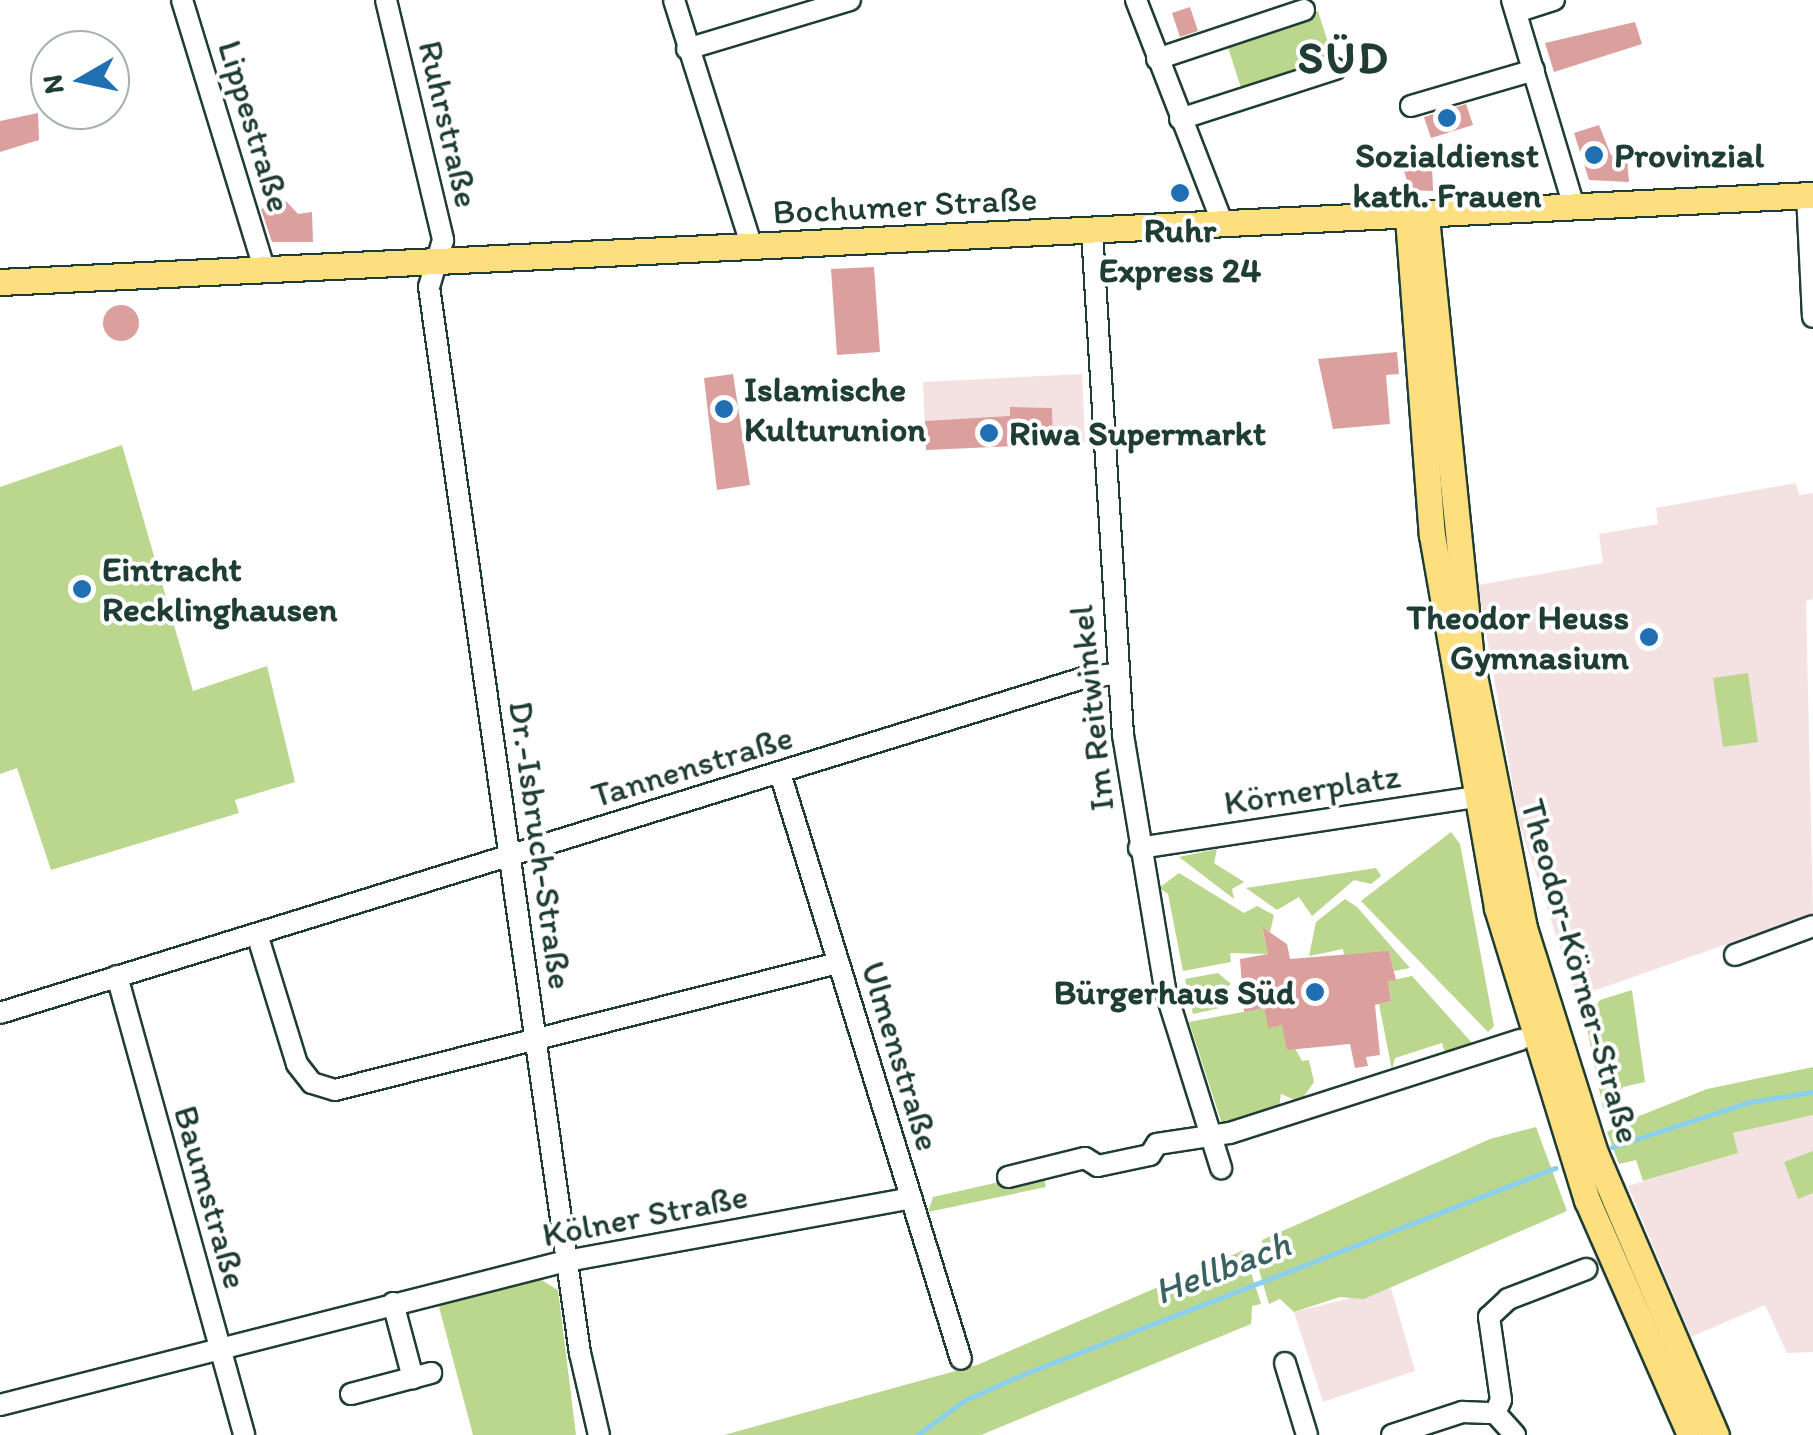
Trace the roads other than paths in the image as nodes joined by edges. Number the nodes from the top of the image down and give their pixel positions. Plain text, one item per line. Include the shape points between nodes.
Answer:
1 (182, 0) edge
2 (386, 0) edge
3 (674, 0) edge
4 (850, 0) edge
5 (1136, 0) edge
6 (1554, 0) edge
7 (1514, 6) edge
8 (1304, 10) dead end
9 (688, 49) junction
10 (1156, 59) junction
11 (1334, 69) dead end
12 (1534, 70) junction
13 (1411, 106) dead end
14 (1180, 118) junction
15 (1810, 195) edge
16 (1574, 207) junction
17 (1417, 218) junction
18 (1223, 224) junction
19 (1092, 231) junction
20 (752, 247) junction
21 (436, 263) junction
22 (266, 271) junction
23 (0, 282) edge
24 (1813, 317) edge
25 (1118, 674) junction
26 (780, 773) junction
27 (1483, 796) junction
28 (1139, 848) junction
29 (509, 856) junction
30 (1813, 926) edge
31 (257, 934) junction
32 (1734, 955) dead end
33 (838, 963) junction
34 (117, 976) junction
35 (0, 1014) edge
36 (1520, 1040) dead end
37 (536, 1043) junction
38 (1211, 1135) junction
39 (1221, 1168) dead end
40 (1008, 1177) dead end
41 (912, 1198) junction
42 (566, 1261) junction
43 (1586, 1269) dead end
44 (393, 1303) junction
45 (220, 1349) junction
46 (961, 1359) dead end
47 (1285, 1363) dead end
48 (351, 1394) dead end
49 (0, 1405) edge
50 (1495, 1412) junction
51 (244, 1435) edge
52 (598, 1435) edge
53 (1308, 1435) edge
54 (1392, 1435) edge
55 (1515, 1435) edge
56 (1690, 1435) edge
57 (1716, 1435) edge

1 - 22 street, Lippestraße
2 - 21 street, Ruhrstraße via 443,240
3 - 9 street
4 - 9 street
5 - 10 street
6 - 7 street
7 - 12 street
8 - 10 street
9 - 20 street
10 - 14 street
11 - 14 street
12 - 13 street
12 - 16 street
14 - 18 street
15 - 16 main road, Bochumer Straße
15 - 24 street
16 - 17 main road, Bochumer Straße
17 - 18 main road, Bochumer Straße
17 - 27 main road, Theodor-Körner-Straße via 1448,566
18 - 19 main road, Bochumer Straße
19 - 20 main road, Bochumer Straße
19 - 25 street, Im Reitwinkel
20 - 21 main road, Bochumer Straße
21 - 22 main road, Bochumer Straße
21 - 29 street, Dr.-Isbruch-Straße via 430,287
22 - 23 main road, Bochumer Straße
25 - 26 street, Tannenstraße
25 - 28 street, Im Reitwinkel
26 - 29 street, Tannenstraße
26 - 33 street, Ulmenstraße
27 - 28 street, Körnerplatz
27 - 56 main road, Theodor-Körner-Straße via 1528,1022 1573,1161
27 - 57 main road, Theodor-Körner-Straße via 1576,1102 1644,1278
28 - 38 street, Im Reitwinkel via 1165,989
29 - 31 street, Tannenstraße
29 - 37 street, Dr.-Isbruch-Straße
30 - 32 street
31 - 34 street, Tannenstraße
31 - 37 street via 297,1064 324,1089 346,1090
33 - 37 street
33 - 41 street, Ulmenstraße
34 - 35 street, Tannenstraße
34 - 45 street, Baumstraße
36 - 38 street
37 - 42 street, Dr.-Isbruch-Straße
38 - 39 street, Im Reitwinkel
38 - 40 street via 1098,1166 1085,1158
41 - 42 street, Kölner Straße
41 - 46 street, Ulmenstraße
42 - 44 street, Kölner Straße
42 - 52 street, Dr.-Isbruch-Straße
43 - 50 street via 1494,1308
44 - 45 street, Kölner Straße
44 - 48 street via 422,1376
45 - 49 street, Kölner Straße
45 - 51 street, Baumstraße
47 - 53 street
50 - 54 street via 1462,1412
50 - 55 street

